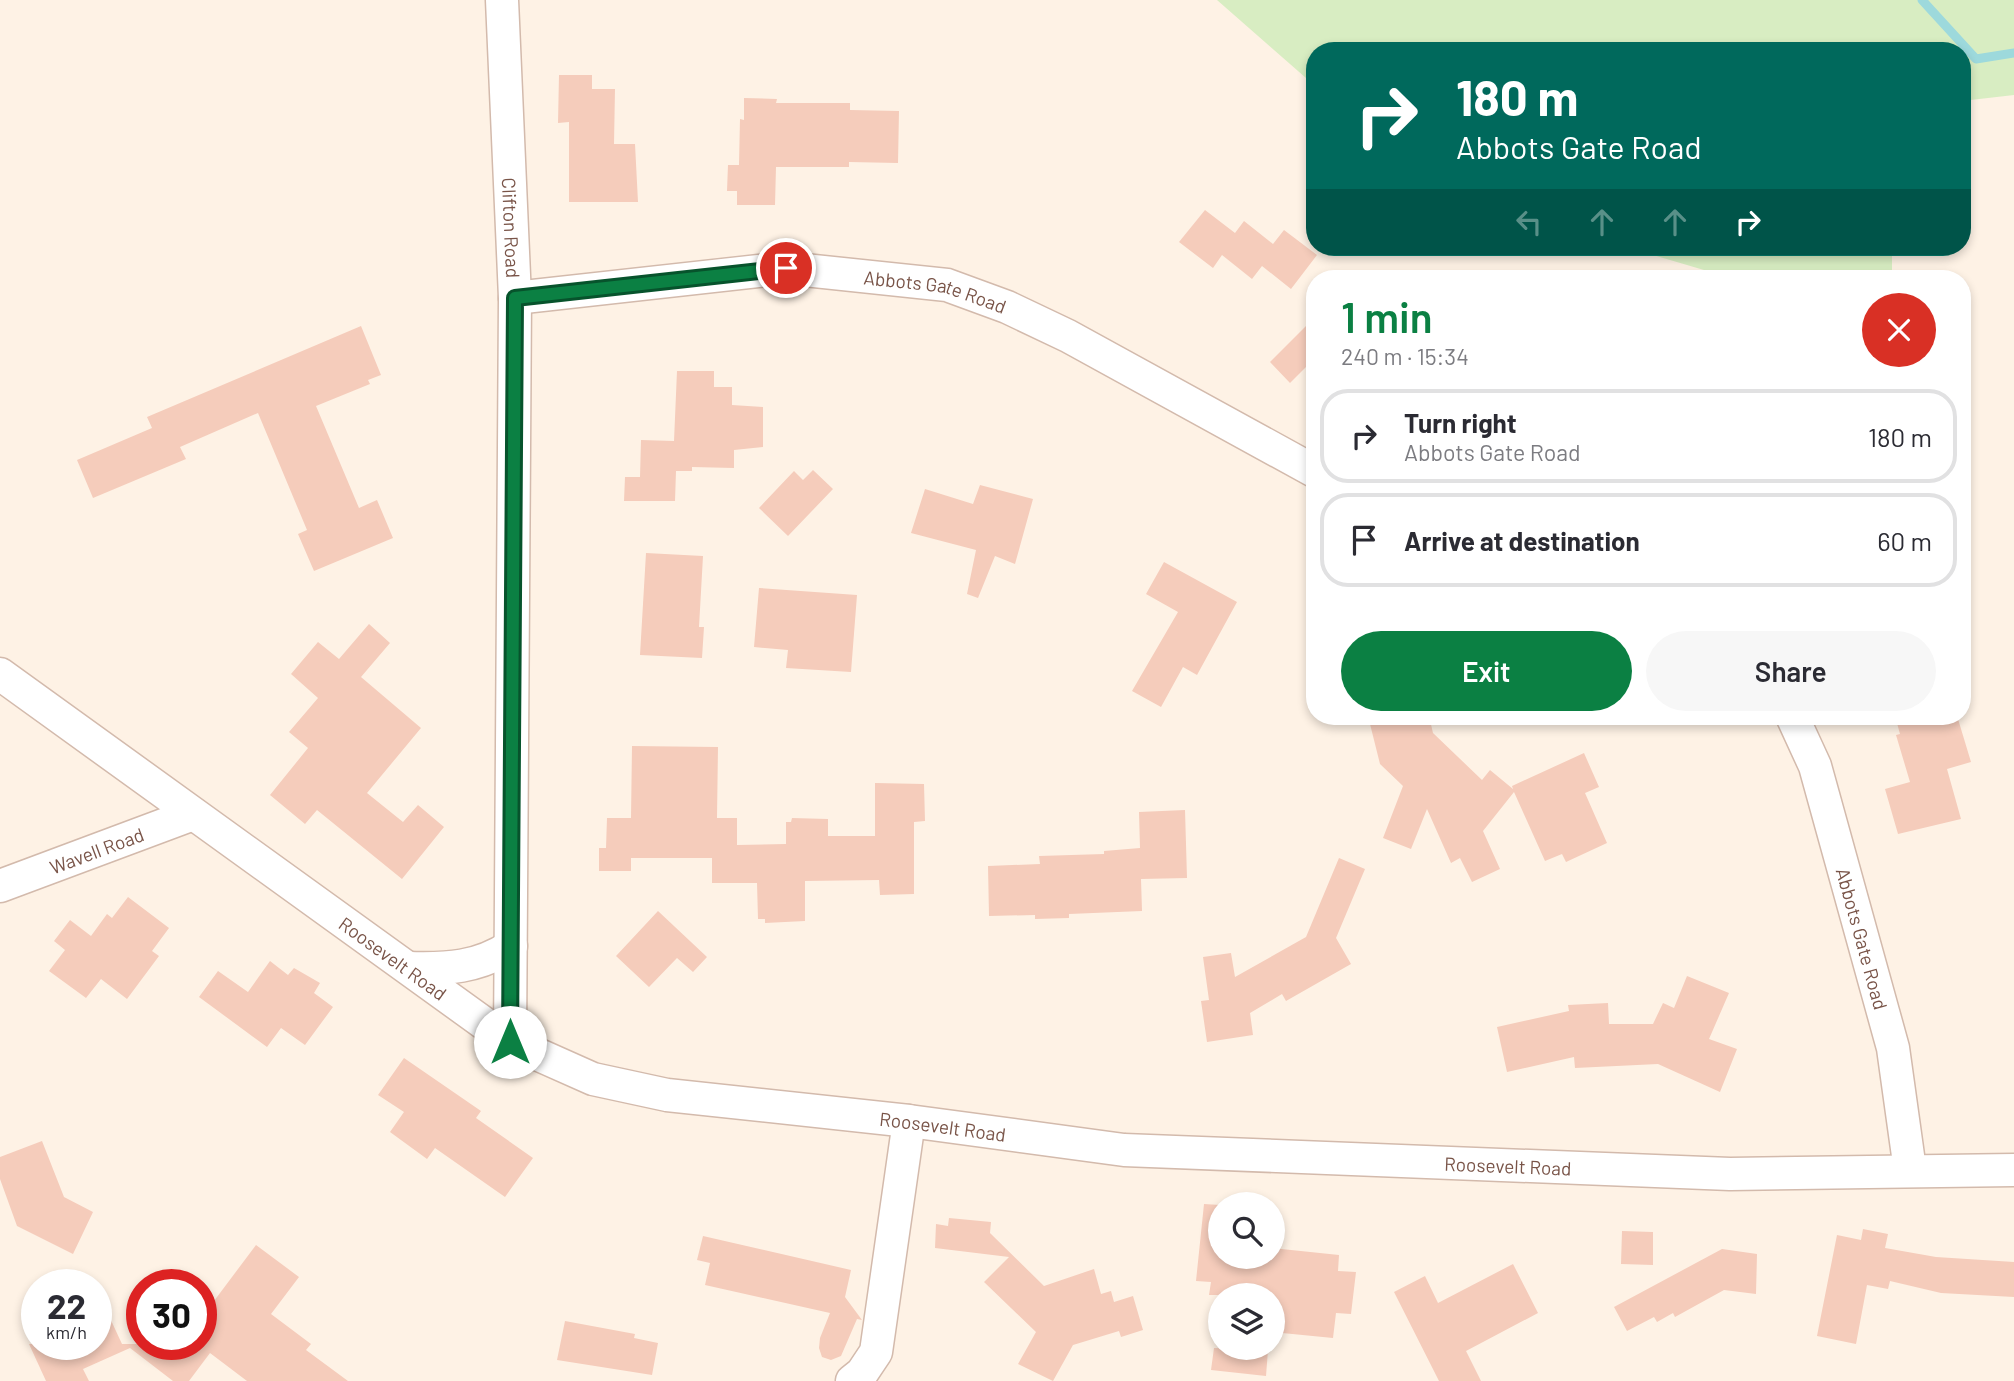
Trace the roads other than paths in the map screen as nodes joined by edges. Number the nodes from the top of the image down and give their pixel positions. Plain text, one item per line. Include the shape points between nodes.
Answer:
1 (502, 0) edge
2 (515, 298) junction
3 (1306, 467) edge
4 (0, 674) edge
5 (1796, 725) edge
6 (193, 814) junction
7 (0, 886) edge
8 (511, 946) junction
9 (409, 968) junction
10 (510, 1042) junction
11 (909, 1121) junction
12 (1910, 1170) junction
13 (2014, 1170) edge
14 (852, 1381) edge

1 - 2 street, Clifton Road
2 - 3 street, Abbots Gate Road via 786,268 947,285 1068,336
2 - 8 street, Clifton Road
4 - 6 street, Roosevelt Road
5 - 12 street, Abbots Gate Road via 1815,766 1894,1048
6 - 7 street, Wavell Road
6 - 9 street, Roosevelt Road
8 - 9 street via 479,963 446,969
8 - 10 street, Clifton Road
9 - 10 street, Roosevelt Road
10 - 11 street, Roosevelt Road via 593,1079 640,1090
11 - 12 street, Roosevelt Road via 1124,1150 1256,1157 1730,1174
11 - 14 street via 876,1352
12 - 13 street, Roosevelt Road

